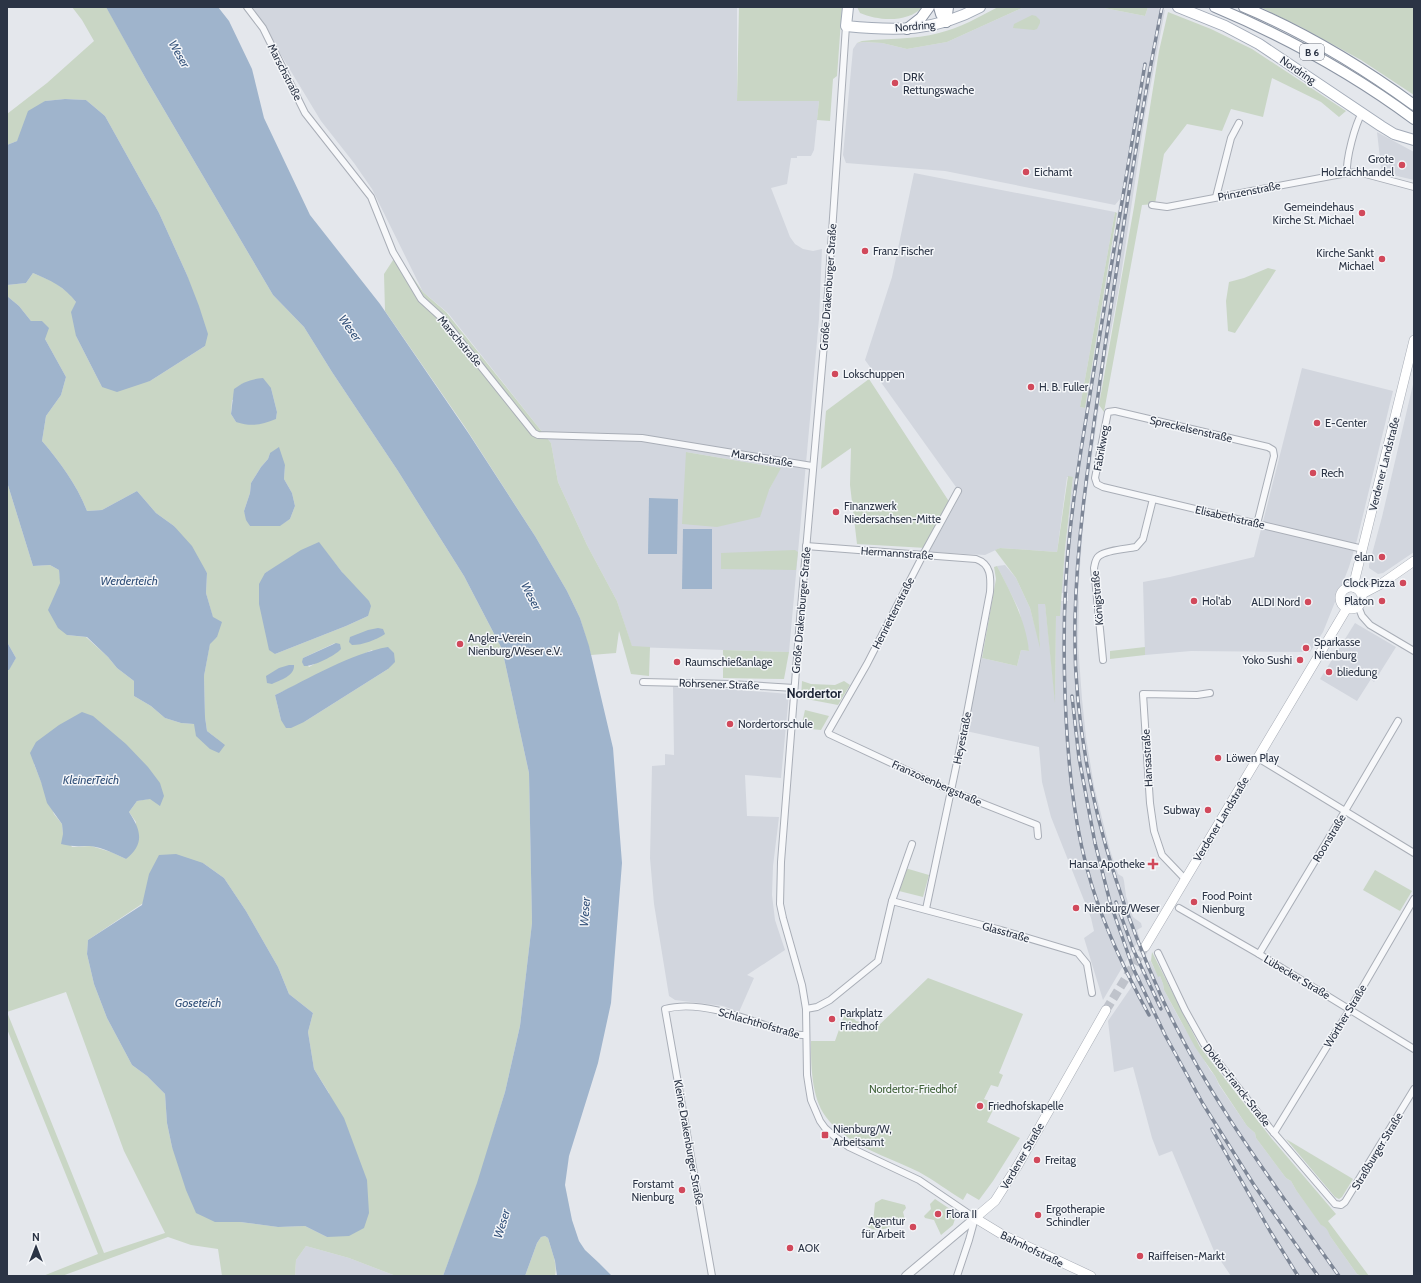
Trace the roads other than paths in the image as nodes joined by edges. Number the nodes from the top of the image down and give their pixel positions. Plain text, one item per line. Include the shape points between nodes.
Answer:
1 (247, 7) edge
2 (848, 7) edge
3 (929, 7) edge
4 (939, 7) edge
5 (948, 7) edge
6 (980, 7) edge
7 (1178, 7) edge
8 (1215, 7) edge
9 (1244, 7) edge
10 (946, 22) junction
11 (846, 26) junction
12 (907, 29) junction
13 (1411, 103) edge
14 (1362, 113) junction
15 (1414, 119) edge
16 (1239, 122) dead end
17 (1414, 140) edge
18 (1347, 172) junction
19 (1414, 186) edge
20 (1216, 197) junction
21 (1152, 205) dead end
22 (1414, 340) edge
23 (1108, 412) joint
24 (812, 466) junction
25 (1097, 484) joint
26 (958, 491) dead end
27 (1153, 499) junction
28 (1257, 524) junction
29 (806, 546) junction
30 (1363, 549) junction
31 (923, 555) junction
32 (1414, 560) edge
33 (987, 565) joint
34 (1353, 587) junction
35 (1362, 594) junction
36 (1358, 606) junction
37 (1347, 608) junction
38 (1414, 651) edge
39 (1103, 660) dead end
40 (643, 682) dead end
41 (794, 688) junction
42 (1210, 692) dead end
43 (1398, 720) dead end
44 (829, 734) joint
45 (1258, 758) junction
46 (951, 791) junction
47 (1346, 811) junction
48 (1038, 836) dead end
49 (912, 844) dead end
50 (1414, 853) edge
51 (1185, 879) junction
52 (1414, 899) edge
53 (892, 901) junction
54 (1179, 908) dead end
55 (926, 909) junction
56 (1145, 947) tunnel mouth
57 (1158, 953) dead end
58 (1259, 954) junction
59 (1092, 993) dead end
60 (665, 1009) joint
61 (806, 1009) junction
62 (1350, 1009) junction
63 (1106, 1010) tunnel mouth
64 (806, 1035) junction
65 (1414, 1049) edge
66 (1414, 1089) edge
67 (1274, 1133) junction
68 (1335, 1204) joint
69 (975, 1218) junction
70 (712, 1276) edge
71 (906, 1276) edge
72 (957, 1276) edge
73 (1090, 1276) edge

1 - 24 street, Marschstraße via 262,28 305,113 370,196 393,252 421,299 443,319 534,433 642,438
2 - 11 main road, Große Drakenburger Straße
3 - 12 main road via 921,18
4 - 10 main road
5 - 10 main road
6 - 10 main road, Nordring
7 - 14 main road, Nordring via 1225,26 1259,44
8 - 15 main road, B 6 via 1310,51 1372,89
9 - 13 main road, B 6 via 1347,60
10 - 12 main road, Nordring
11 - 12 main road, Nordring
11 - 24 street, Große Drakenburger Straße via 826,321
14 - 17 main road, Nordring via 1394,134
14 - 18 street
16 - 20 street via 1231,138
18 - 19 street, Prinzenstraße via 1358,172
18 - 20 street, Prinzenstraße
20 - 21 street, Prinzenstraße via 1167,207
22 - 30 main road, Verdener Landstraße
23 - 25 street, Fabrikweg via 1095,478
23 - 28 street, Spreckelsenstraße via 1111,410 1273,450 1274,456
24 - 29 street, Große Drakenburger Straße
25 - 27 street, Elisabethstraße
26 - 31 street, Henriettenstraße
27 - 28 street, Elisabethstraße
27 - 39 street, Königstraße via 1140,544 1105,553 1095,561
28 - 30 street, Elisabethstraße
29 - 31 street, Hermannstraße
29 - 41 street, Große Drakenburger Straße
30 - 34 main road, Verdener Landstraße
31 - 33 street, Hermannstraße via 976,559
31 - 44 street, Henriettenstraße via 867,664 829,729
32 - 35 main road via 1381,584
33 - 46 street, Heyestraße via 990,592
34 - 35 main road
34 - 37 main road via 1348,587 1340,596 1341,603
35 - 36 main road via 1362,601
36 - 37 main road
36 - 38 street via 1370,626
37 - 45 main road, Verdener Landstraße
40 - 41 street, Rohrsener Straße
41 - 61 street, Große Drakenburger Straße via 780,904
42 - 51 street, Hansastraße via 1197,695 1143,694 1154,831 1162,855
43 - 47 street, Roonstraße
44 - 46 street, Franzosenbergstraße
45 - 47 street
45 - 51 main road, Verdener Landstraße
46 - 48 street, Franzosenbergstraße via 1036,825
46 - 55 street, Heyestraße
47 - 50 street
47 - 58 street, Roonstraße
49 - 53 street
51 - 56 main road, Verdener Landstraße
52 - 62 street, Wörther Straße
53 - 55 street, Glasstraße
53 - 61 street via 878,961 830,1000 817,1008
54 - 58 street, Lübecker Straße
55 - 59 street, Glasstraße via 1078,953 1088,964
57 - 67 street, Doktor-Franck-Straße via 1204,1044
58 - 62 street, Lübecker Straße
60 - 64 street, Schlachthofstraße via 676,1006 723,1011 793,1034
60 - 70 street, Kleine Drakenburger Straße
61 - 64 street, Große Drakenburger Straße
62 - 65 street, Lübecker Straße
62 - 67 street, Wörther Straße
63 - 69 main road, Verdener Straße via 1018,1165 995,1201
64 - 69 street, Große Drakenburger Straße via 807,1075 812,1100 826,1128 849,1147 919,1180
66 - 68 street, Straßburger Straße via 1345,1202 1341,1206
67 - 68 street, Doktor-Franck-Straße
69 - 71 street, Verdener Straße
69 - 72 street
69 - 73 main road, Bahnhofstraße via 1003,1235

